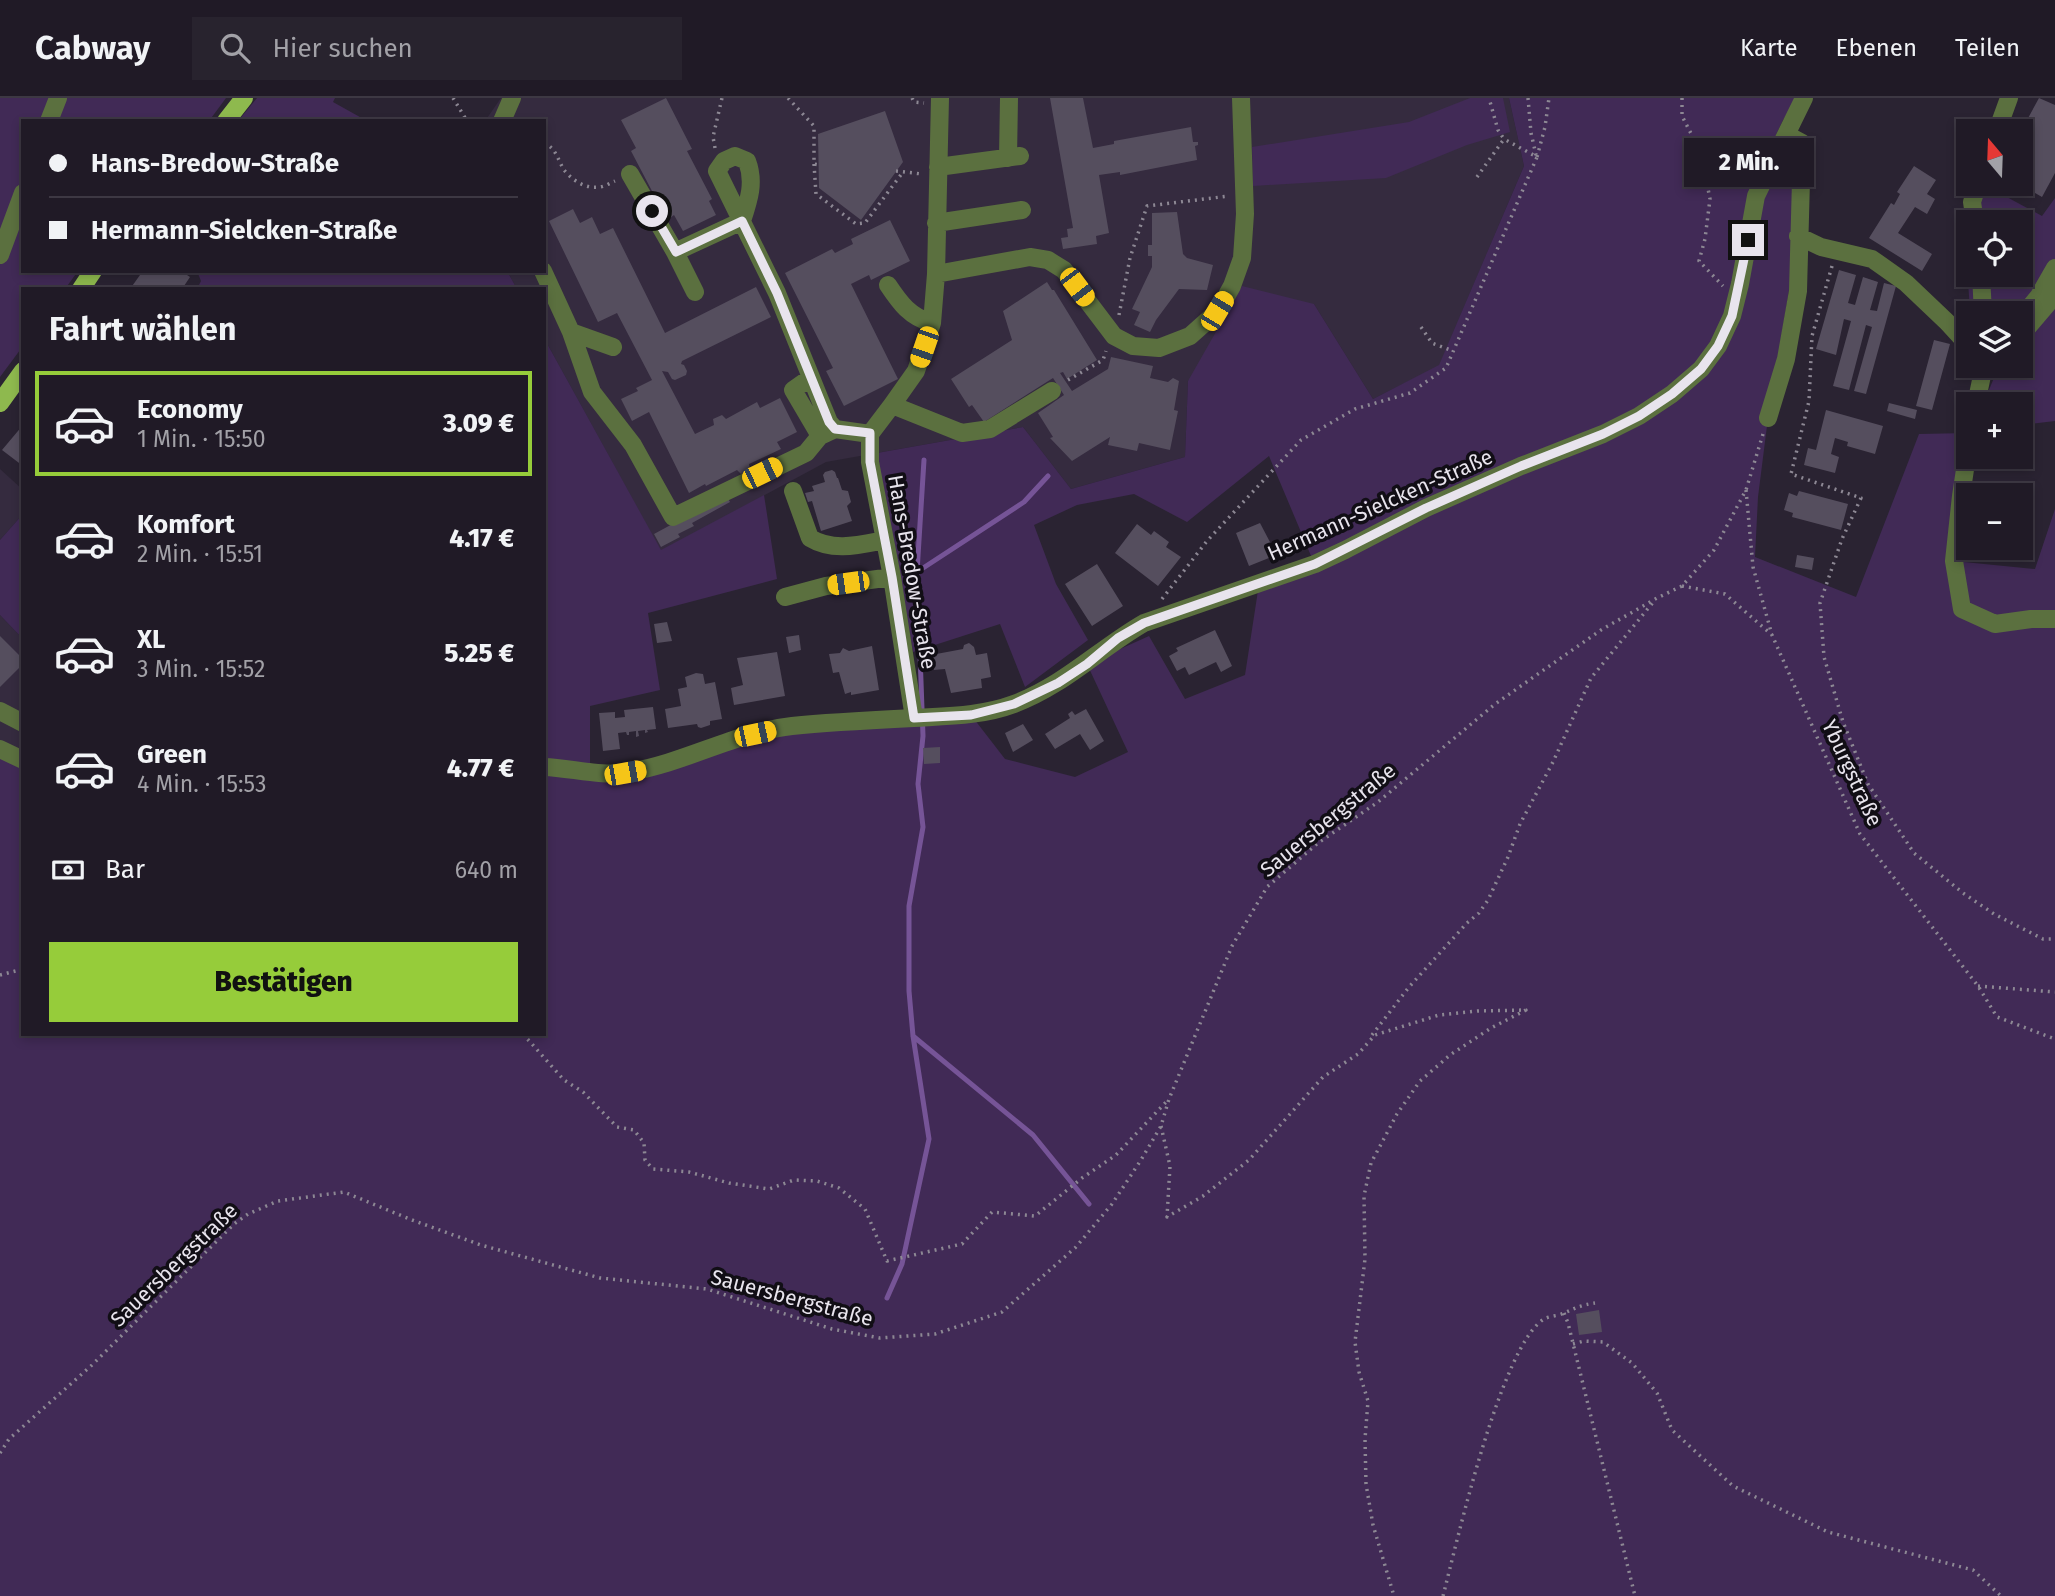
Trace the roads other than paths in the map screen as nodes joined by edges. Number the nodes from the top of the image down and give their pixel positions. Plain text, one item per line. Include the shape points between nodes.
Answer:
1 (58, 98) edge
2 (244, 98) edge
3 (512, 98) edge
4 (940, 98) edge
5 (1009, 98) edge
6 (1241, 98) edge
7 (1804, 98) edge
8 (2009, 98) edge
9 (51, 119) edge
10 (228, 119) edge
11 (503, 119) edge
12 (2001, 119) edge
13 (1787, 135) junction
14 (938, 171) junction
15 (626, 176) road end
16 (21, 198) edge
17 (1022, 210) dead end
18 (742, 221) junction
19 (936, 223) junction
20 (1798, 236) junction
21 (676, 252) junction
22 (0, 255) edge
23 (2055, 268) edge
24 (544, 273) edge
25 (936, 274) junction
26 (887, 285) dead end
27 (695, 292) dead end
28 (2055, 295) edge
29 (2033, 303) edge
30 (2033, 321) edge
31 (932, 323) junction
32 (571, 332) junction
33 (1956, 332) edge
34 (613, 347) dead end
35 (21, 374) edge
36 (1052, 391) dead end
37 (0, 403) edge
38 (892, 405) junction
39 (1768, 418) road end
40 (827, 433) junction
41 (870, 433) junction
42 (1965, 469) edge
43 (793, 491) dead end
44 (885, 540) junction
45 (892, 577) junction
46 (785, 597) dead end
47 (2055, 620) edge
48 (0, 711) edge
49 (920, 717) junction
50 (21, 722) edge
51 (0, 749) edge
52 (21, 759) edge
53 (546, 767) edge

1 - 9 street
2 - 10 main road
3 - 11 street
4 - 14 street
5 - 14 street via 1014,157
6 - 25 street via 1242,258 1233,286 1217,311 1190,336 1158,348 1112,341 1064,270 1048,260 1030,257
7 - 13 street, Hermann-Sielcken-Straße
8 - 12 street
13 - 20 street via 1802,143
13 - 49 street, Hermann-Sielcken-Straße via 1756,196 1732,316 1701,369 1672,394 1603,434 1426,508 1315,564 1144,623 1058,683 1014,704 971,715
14 - 19 street
15 - 21 street
16 - 22 street
17 - 19 street
18 - 18 street via 751,172 747,161 735,156 717,171
18 - 21 street
18 - 40 street via 777,293 829,422
19 - 25 street
20 - 33 street via 1821,247 1872,259 1906,283
20 - 39 street via 1798,291 1786,359
21 - 27 street
23 - 29 street
24 - 32 street
25 - 31 street
26 - 31 street via 904,308
28 - 30 street
31 - 38 street via 916,370
32 - 34 street
32 - 40 street via 592,392 632,445 673,517 806,453
35 - 37 main road
36 - 38 street via 990,429 962,433
38 - 41 street
40 - 41 street
41 - 44 street, Hans-Bredow-Straße via 870,462
42 - 47 street via 1954,561 1962,609 1995,624
43 - 44 street via 810,538 816,542 849,546
44 - 45 street, Hans-Bredow-Straße
45 - 46 street
45 - 49 street, Hans-Bredow-Straße
48 - 50 street
49 - 53 street, Hermann-Sielcken-Straße via 790,726 625,773
51 - 52 street

